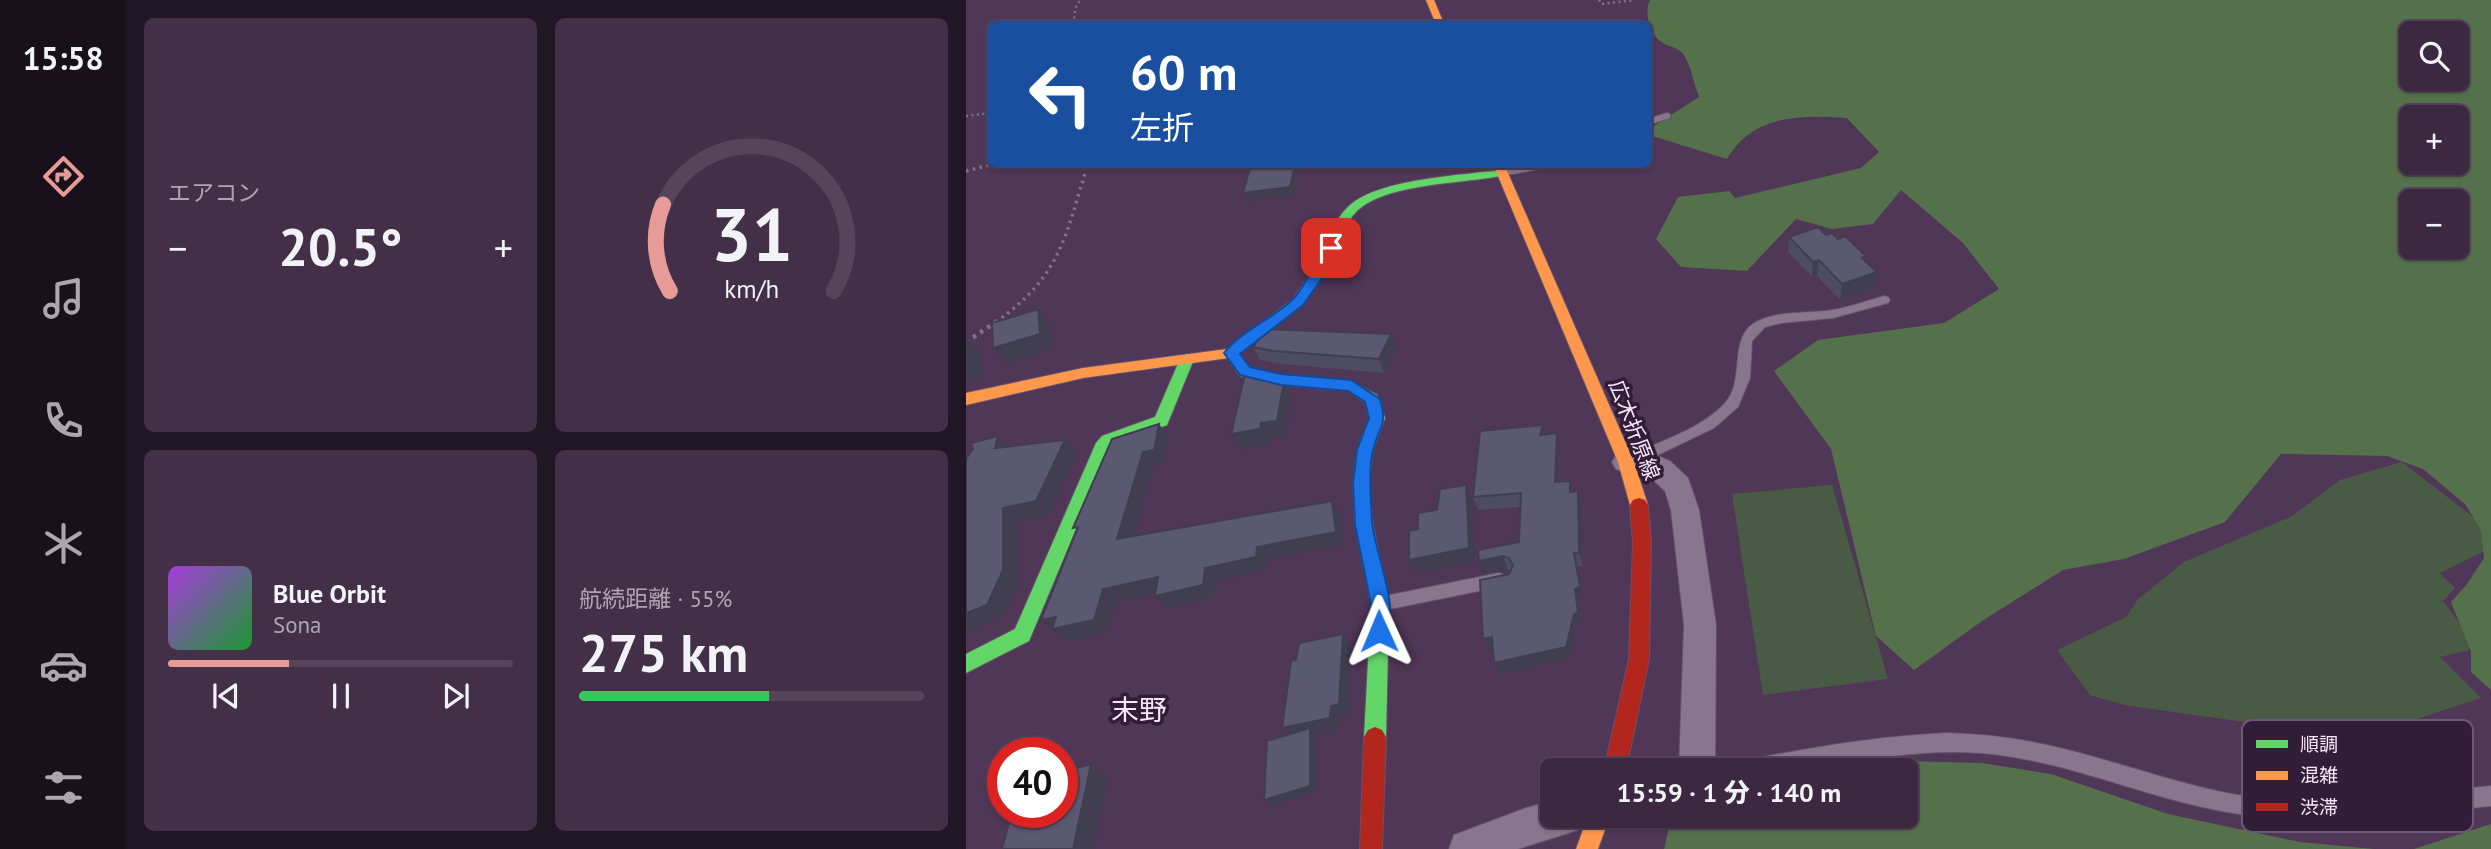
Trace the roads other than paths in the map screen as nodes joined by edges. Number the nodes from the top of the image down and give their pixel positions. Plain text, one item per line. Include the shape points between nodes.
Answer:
1 (1430, 0) edge
2 (1439, 21) edge
3 (1667, 116) dead end
4 (1652, 121) edge
5 (1500, 169) edge
6 (1884, 300) dead end
7 (1231, 353) junction
8 (1187, 359) junction
9 (966, 399) edge
10 (1632, 460) junction
11 (1507, 579) edge
12 (1380, 604) junction
13 (966, 664) edge
14 (1618, 758) edge
15 (1697, 758) edge
16 (1804, 758) edge
17 (2491, 796) edge
18 (2473, 798) edge
19 (2242, 804) edge
20 (1540, 823) edge
21 (1595, 828) edge
22 (1371, 849) edge
23 (1468, 849) edge
24 (1587, 849) edge

1 - 2 street
3 - 4 lane
5 - 7 street via 1389,190 1353,207 1321,270 1298,302
5 - 10 street, 広木折原線
6 - 10 lane via 1833,314 1761,324 1746,340 1743,378 1733,403 1709,424
7 - 8 street
7 - 12 street via 1245,372 1351,386 1372,399 1377,418 1365,450 1361,484
8 - 9 street via 1083,373
8 - 13 street via 1161,421 1108,440 1102,447 1022,635
10 - 14 street, 広木折原線 via 1642,542 1639,659
10 - 15 street via 1660,469 1678,486 1685,510 1700,625
11 - 12 lane
12 - 22 street
16 - 19 lane via 1935,743 2009,746 2135,781
17 - 18 lane
20 - 23 street
21 - 24 street

